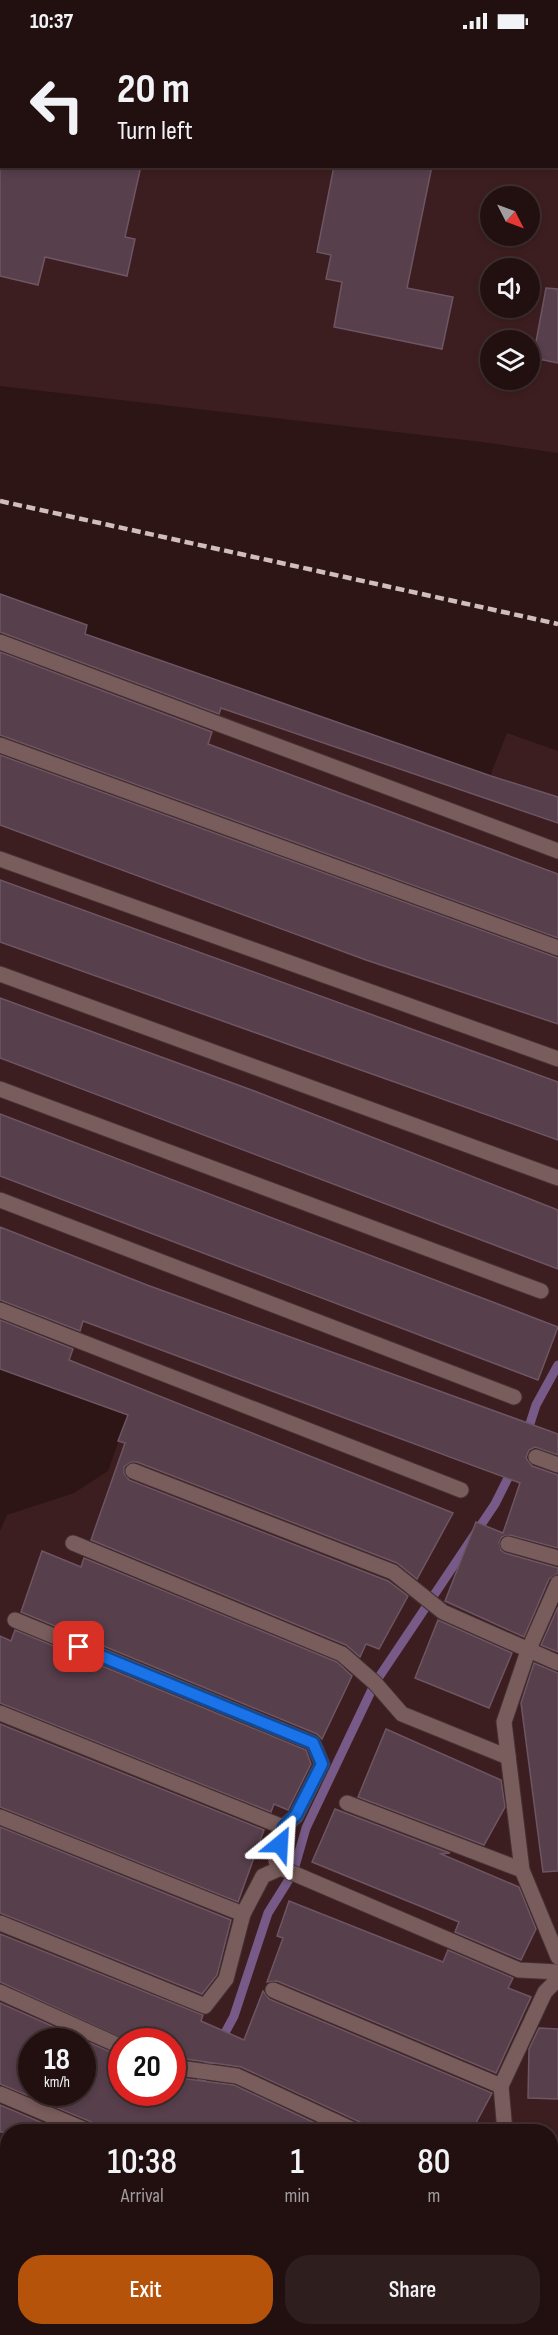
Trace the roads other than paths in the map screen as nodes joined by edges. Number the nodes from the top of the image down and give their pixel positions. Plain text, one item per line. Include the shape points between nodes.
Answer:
1 (0, 642) edge
2 (0, 745) edge
3 (558, 851) edge
4 (0, 858) edge
5 (558, 948) edge
6 (0, 974) edge
7 (558, 1059) edge
8 (0, 1089) edge
9 (558, 1178) edge
10 (0, 1200) edge
11 (542, 1291) dead end
12 (0, 1310) edge
13 (514, 1396) dead end
14 (536, 1457) dead end
15 (558, 1466) edge
16 (133, 1471) dead end
17 (461, 1490) dead end
18 (73, 1544) dead end
19 (508, 1544) dead end
20 (558, 1558) edge
21 (558, 1583) edge
22 (15, 1620) dead end
23 (528, 1652) junction
24 (558, 1663) edge
25 (0, 1713) edge
26 (508, 1757) junction
27 (347, 1803) dead end
28 (0, 1817) edge
29 (284, 1827) junction
30 (280, 1868) junction
31 (522, 1870) junction
32 (243, 1914) junction
33 (0, 1923) edge
34 (558, 1957) edge
35 (558, 1972) edge
36 (558, 1979) edge
37 (273, 1990) dead end
38 (0, 1992) edge
39 (108, 2041) edge
40 (186, 2069) edge
41 (501, 2086) junction
42 (0, 2094) edge
43 (71, 2124) edge
44 (341, 2124) edge
45 (504, 2124) edge

1 - 3 lane
2 - 5 lane
4 - 7 lane
6 - 9 lane
8 - 11 lane
10 - 13 lane
12 - 17 lane
14 - 15 lane
16 - 23 lane via 393,1572 443,1612
18 - 26 lane via 342,1654 402,1714
19 - 20 lane
21 - 23 lane
22 - 29 lane via 313,1743 322,1764 296,1815
23 - 24 lane
23 - 26 lane via 504,1722
25 - 29 lane
26 - 31 lane
27 - 31 lane
28 - 32 lane
29 - 30 lane via 276,1861
30 - 32 lane via 263,1876
30 - 35 lane via 519,1970
31 - 34 lane
32 - 33 lane via 226,1979 205,2006
36 - 41 lane via 545,1992
37 - 41 lane
38 - 39 lane
40 - 44 lane via 237,2076
41 - 45 lane
42 - 43 lane

